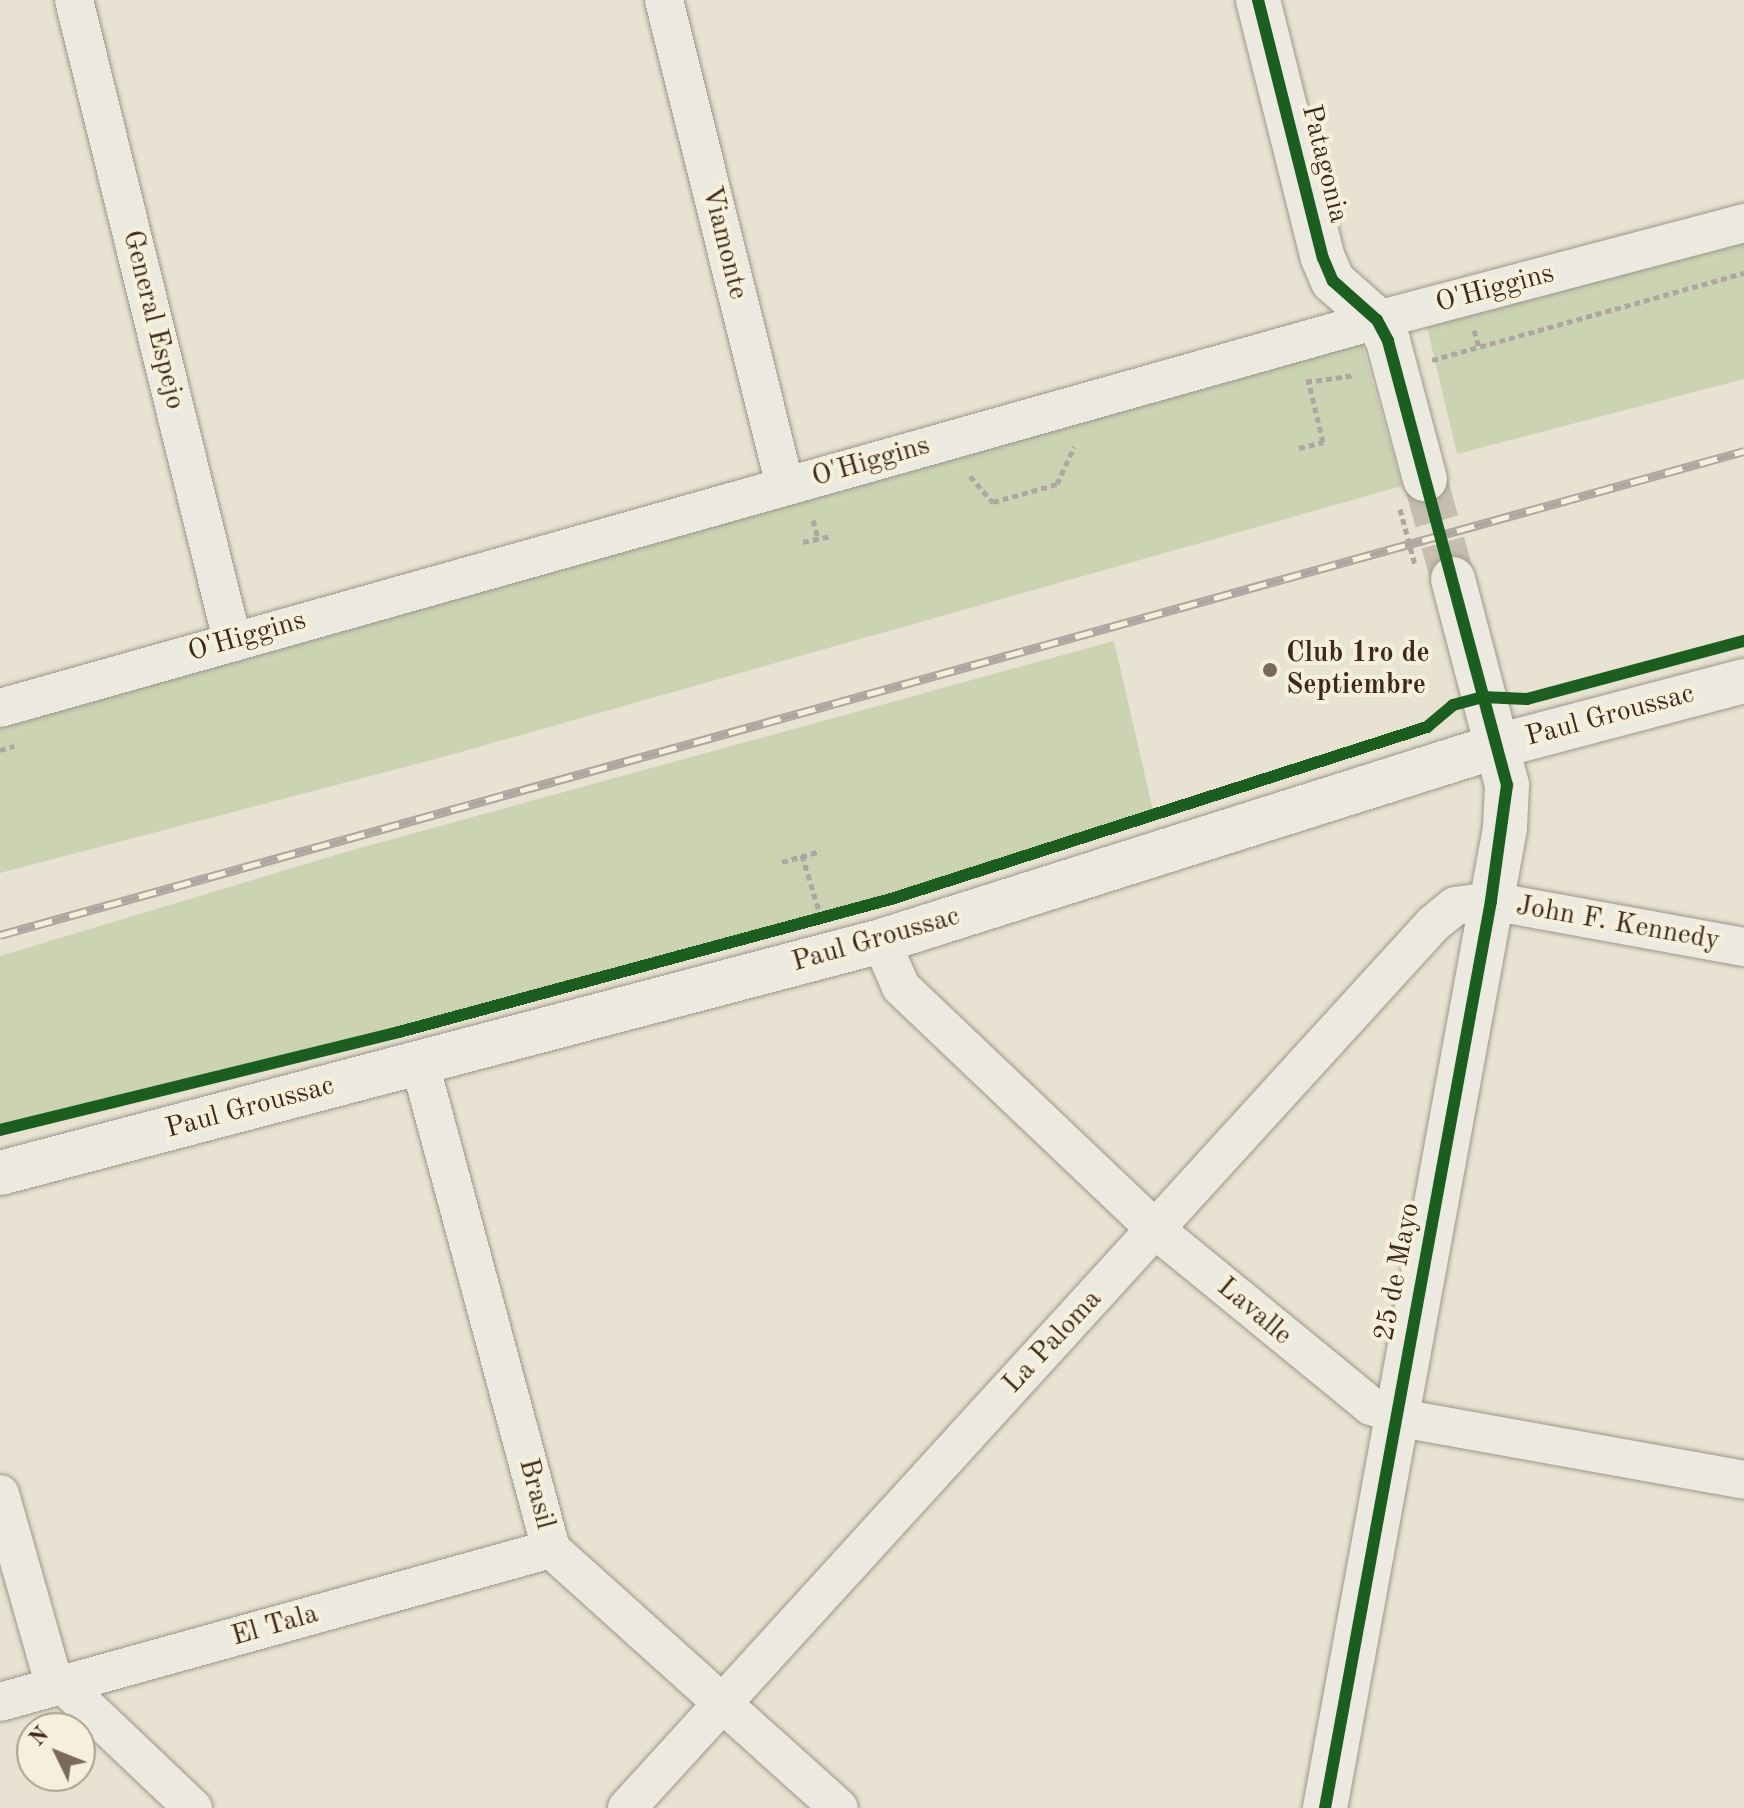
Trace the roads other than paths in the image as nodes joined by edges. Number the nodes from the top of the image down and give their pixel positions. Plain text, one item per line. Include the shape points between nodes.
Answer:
1 (74, 0) edge
2 (664, 0) edge
3 (1258, 0) edge
4 (1744, 223) edge
5 (1377, 320) junction
6 (785, 486) junction
7 (1412, 492) tunnel mouth
8 (1436, 581) tunnel mouth
9 (232, 640) junction
10 (1744, 681) edge
11 (0, 708) edge
12 (1494, 747) junction
13 (1491, 901) junction
14 (881, 941) junction
15 (1744, 947) edge
16 (420, 1064) junction
17 (0, 1173) edge
18 (1156, 1230) junction
19 (1396, 1415) junction
20 (1744, 1480) edge
21 (0, 1494) edge
22 (551, 1549) junction
23 (61, 1686) junction
24 (0, 1702) edge
25 (723, 1702) junction
26 (193, 1808) edge
27 (627, 1808) edge
28 (839, 1808) edge
29 (1325, 1808) edge

1 - 9 street, General Espejo
2 - 6 street, Viamonte
3 - 5 street, Patagonia via 1323,258 1346,297
4 - 5 street, O'Higgins
5 - 6 street, O'Higgins
5 - 7 street via 1378,378
6 - 9 street, O'Higgins
8 - 12 street, 25 de Mayo
9 - 11 street, O'Higgins
10 - 12 street, Paul Groussac
12 - 13 street, 25 de Mayo via 1507,785
12 - 14 street, Paul Groussac
13 - 15 street, John F. Kennedy
13 - 18 street, La Paloma via 1455,906 1433,924
13 - 19 street, 25 de Mayo
14 - 16 street, Paul Groussac
14 - 18 street, Lavalle via 901,987
16 - 17 street, Paul Groussac
16 - 22 street, Brasil
18 - 19 street, Lavalle via 1350,1393
18 - 25 street, La Paloma
19 - 20 street, Lavalle
19 - 29 street, 25 de Mayo
21 - 23 street via 45,1657
22 - 23 street, El Tala
22 - 25 street, Brasil
23 - 24 street, El Tala
23 - 26 street
25 - 27 street, La Paloma
25 - 28 street, Brasil

